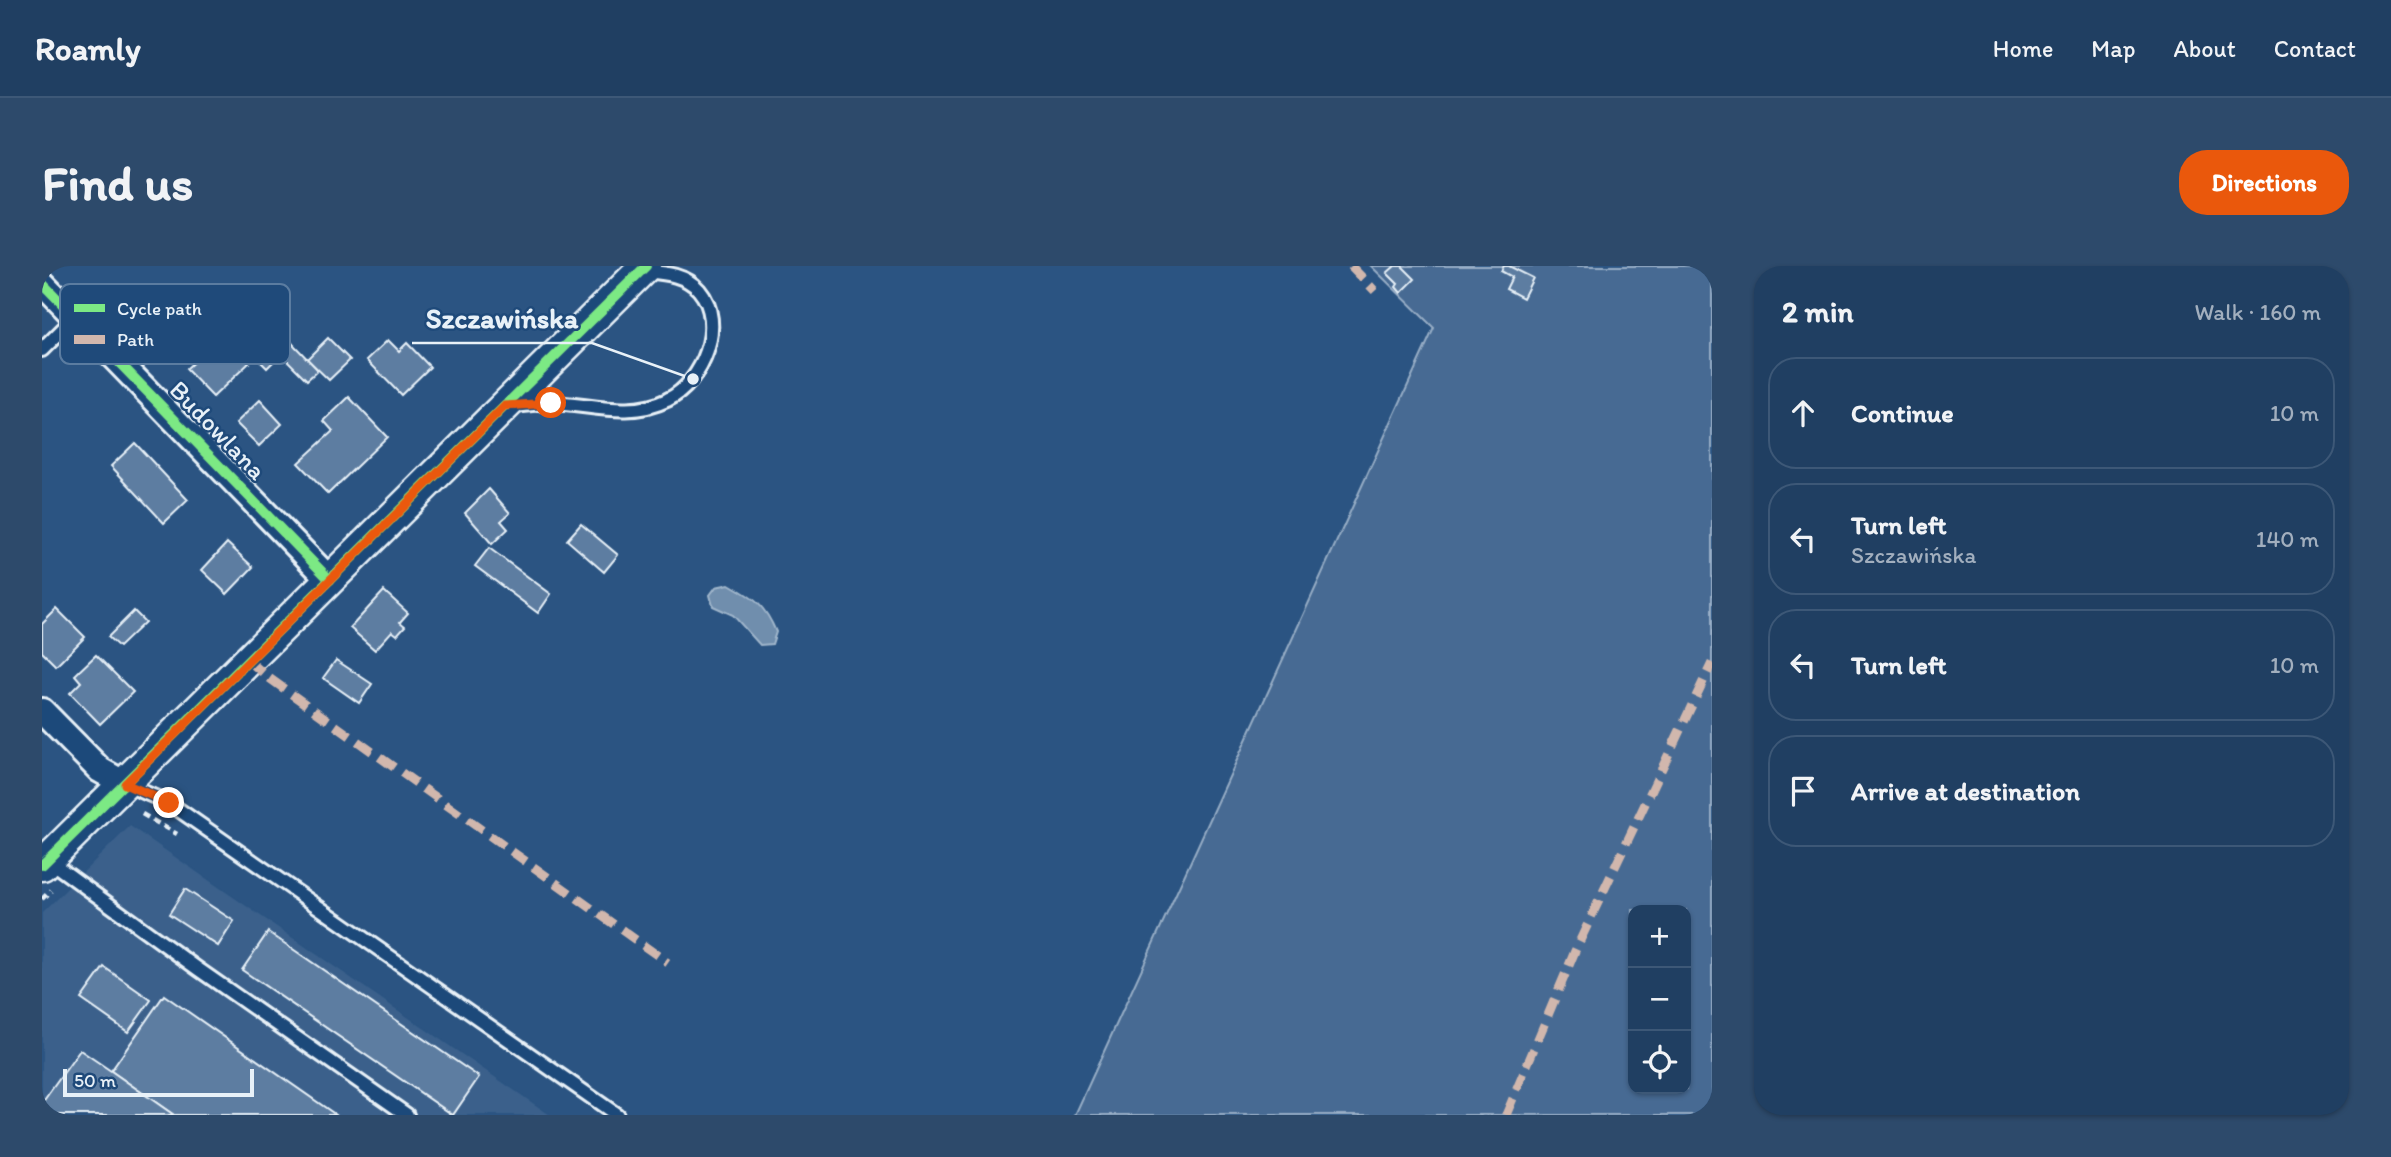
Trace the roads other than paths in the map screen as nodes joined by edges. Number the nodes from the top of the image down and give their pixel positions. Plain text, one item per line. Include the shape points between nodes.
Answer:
1 (644, 268) edge
2 (42, 283) edge
3 (60, 300) edge
4 (60, 332) edge
5 (42, 350) edge
6 (122, 364) edge
7 (505, 406) junction
8 (330, 580) junction
9 (42, 710) edge
10 (125, 784) junction
11 (45, 863) edge
12 (407, 1115) edge
13 (617, 1115) edge

1 - 7 street
1 - 7 lane via 674,274 698,289 711,313 702,363 682,391 646,408 623,410 551,403
2 - 3 street, Budowlana
4 - 5 lane
6 - 8 street, Budowlana
7 - 8 street
8 - 10 street
9 - 10 street via 100,770
10 - 11 street
10 - 13 lane via 169,803
11 - 12 lane

